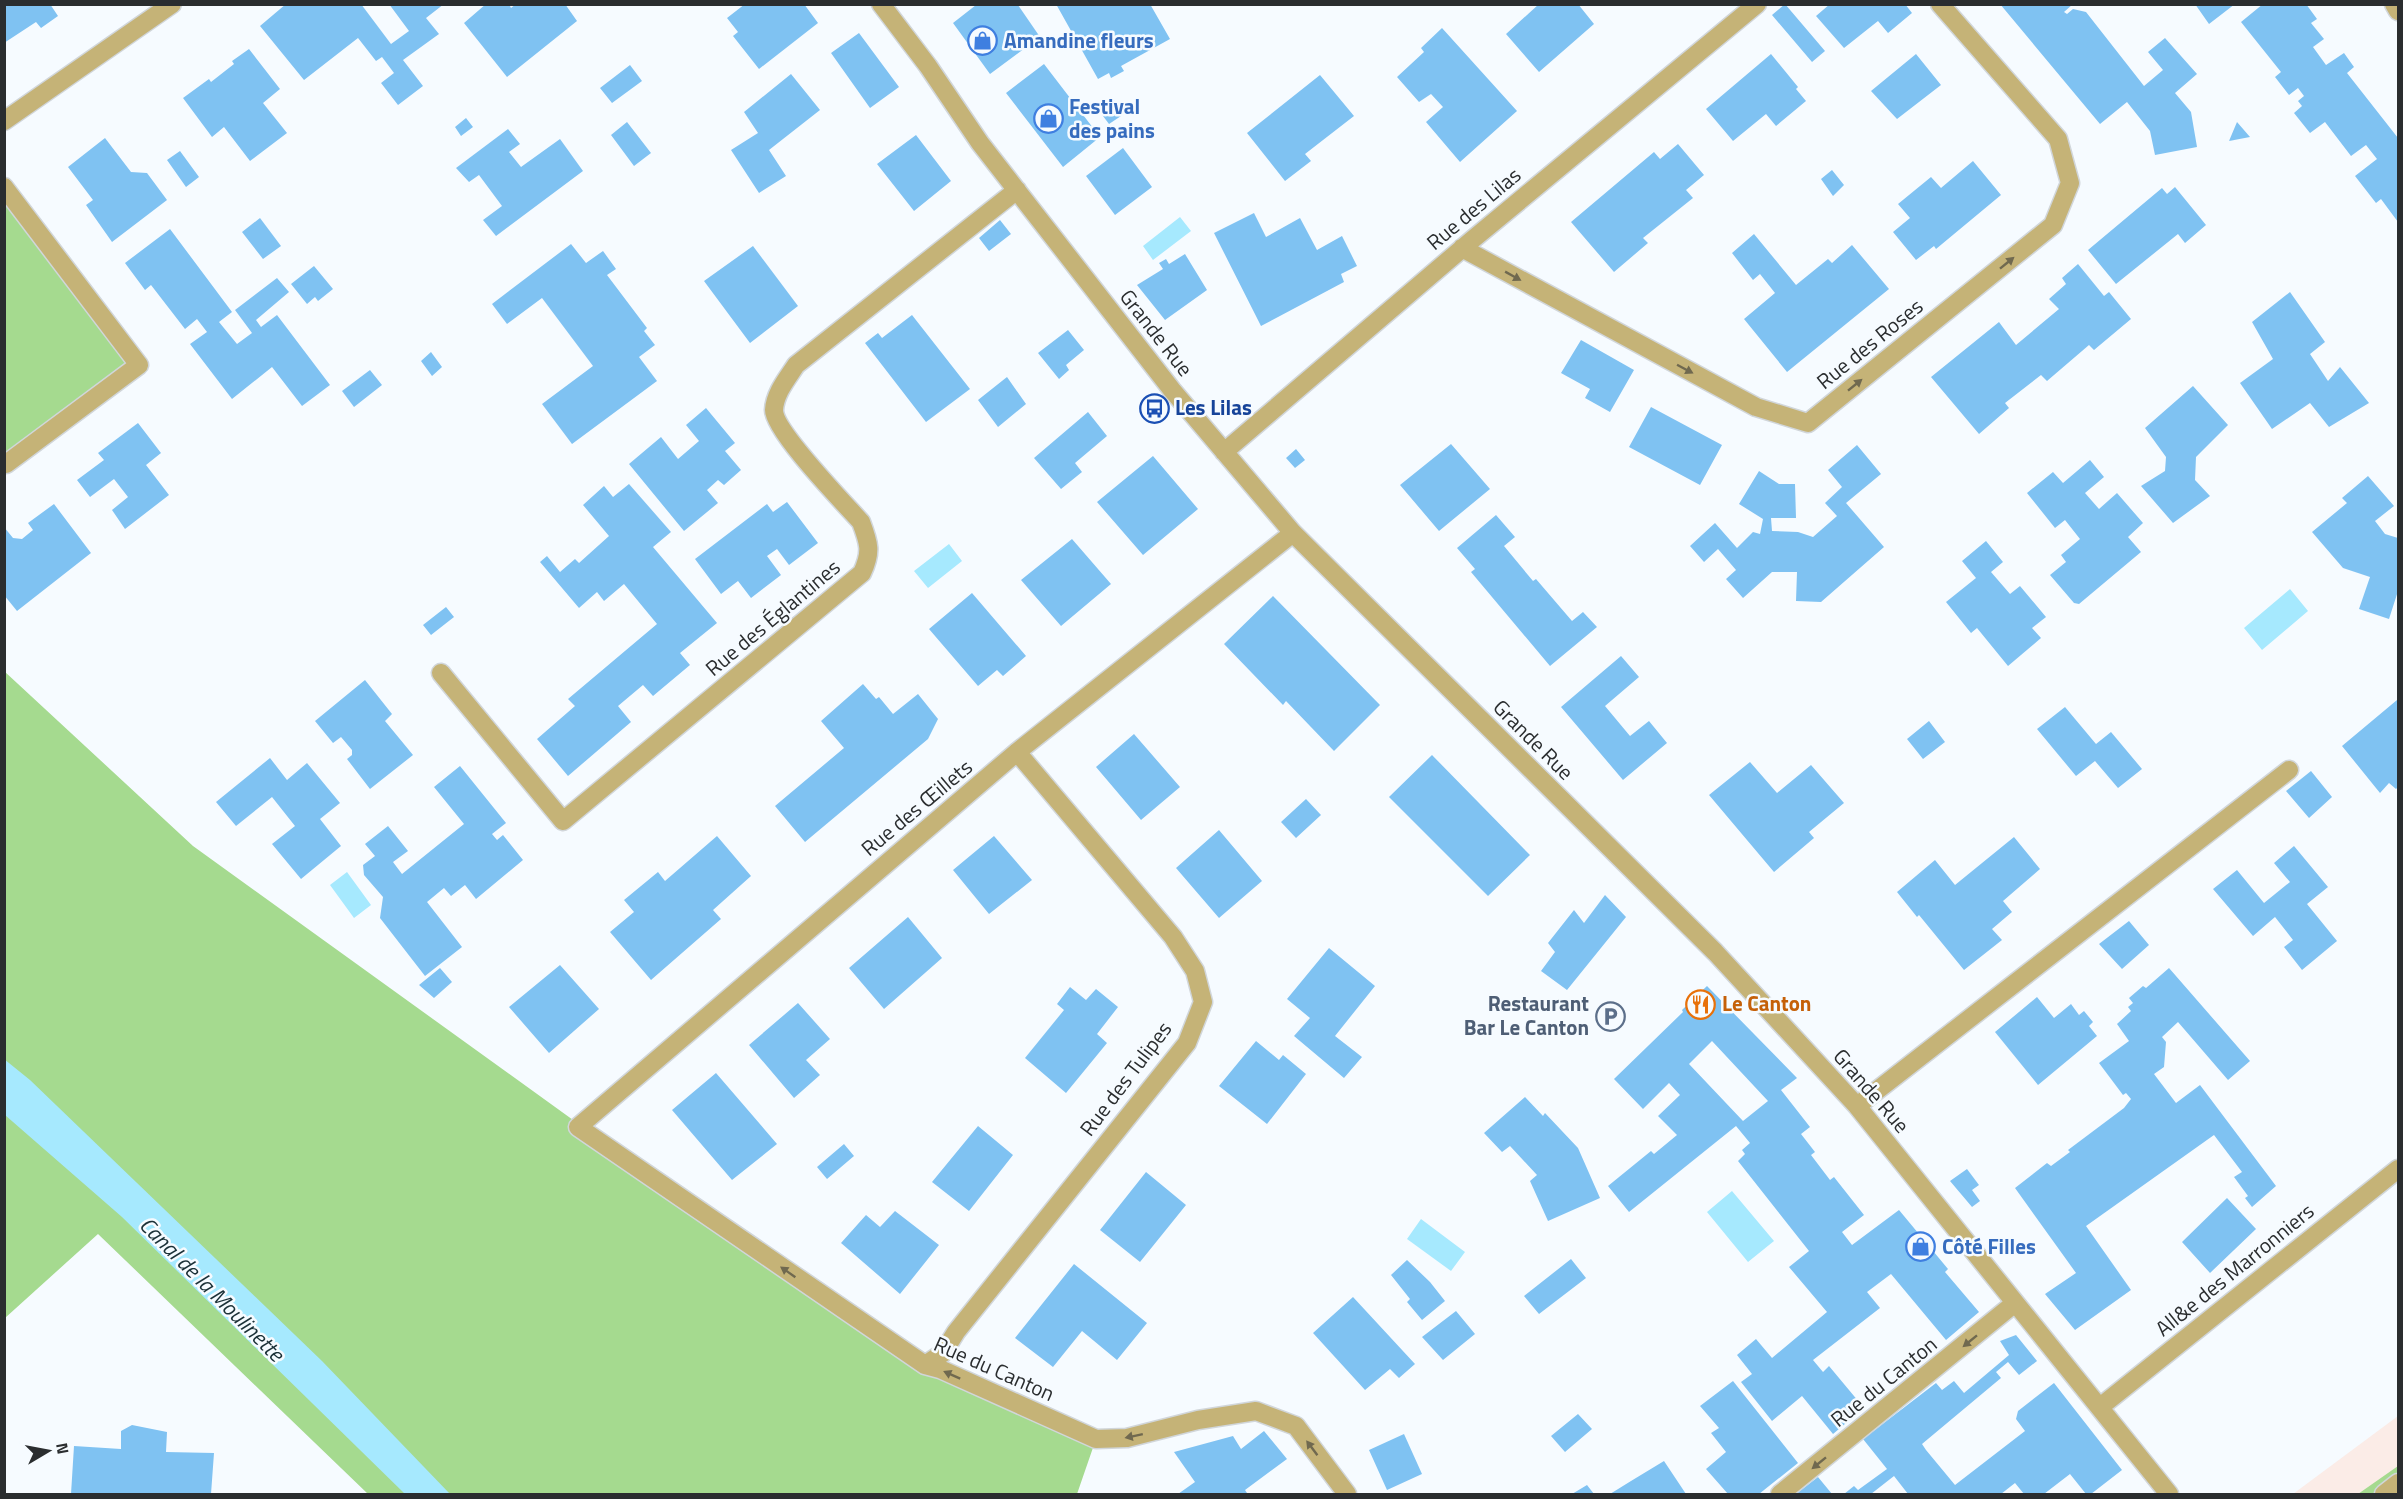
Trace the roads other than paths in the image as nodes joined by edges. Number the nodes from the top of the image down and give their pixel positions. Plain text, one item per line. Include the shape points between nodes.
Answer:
1 (172, 4) edge
2 (881, 4) edge
3 (1757, 4) edge
4 (1940, 4) edge
5 (2394, 4) edge
6 (2398, 11) edge
7 (4, 121) edge
8 (4, 187) edge
9 (1017, 190) junction
10 (1462, 248) junction
11 (1224, 452) junction
12 (4, 462) edge
13 (1293, 533) junction
14 (441, 673) dead end
15 (1017, 752) junction
16 (2289, 770) dead end
17 (1857, 1106) junction
18 (578, 1127) joint
19 (2398, 1169) edge
20 (2015, 1303) junction
21 (925, 1365) junction
22 (2100, 1407) junction
23 (2398, 1483) edge
24 (1347, 1494) edge
25 (1780, 1494) edge
26 (2169, 1494) edge
27 (2384, 1494) edge

1 - 7 street
2 - 9 street, Grande Rue
3 - 10 street, Rue des Lilas
10 -> 4 street, Rue des Roses via 1756,407 1808,423 2053,225 2070,183 2058,139
5 - 6 street
8 - 12 street via 139,365
9 - 11 street, Grande Rue
9 - 14 street, Rue des Églantines via 796,365 780,388 774,411 783,433 861,522 868,539 869,558 862,573 563,821
10 - 11 street, Rue des Lilas
11 - 13 street, Grande Rue
13 - 15 street, Rue des Œillets
13 - 17 street, Grande Rue via 1715,952
15 - 18 street, Rue des Œillets
15 - 21 street, Rue des Tulipes via 1173,937 1194,971 1203,1002 1187,1043 943,1353
16 - 17 street
17 - 20 street, Grande Rue
21 -> 18 street, Rue du Canton
19 - 22 street, All&e des Marronniers
20 - 22 street, Grande Rue
20 -> 25 street, Rue du Canton
24 -> 21 street, Rue du Canton via 1296,1426 1256,1411 1198,1420 1127,1438 1096,1439
22 - 26 street, Grande Rue
23 - 27 street

